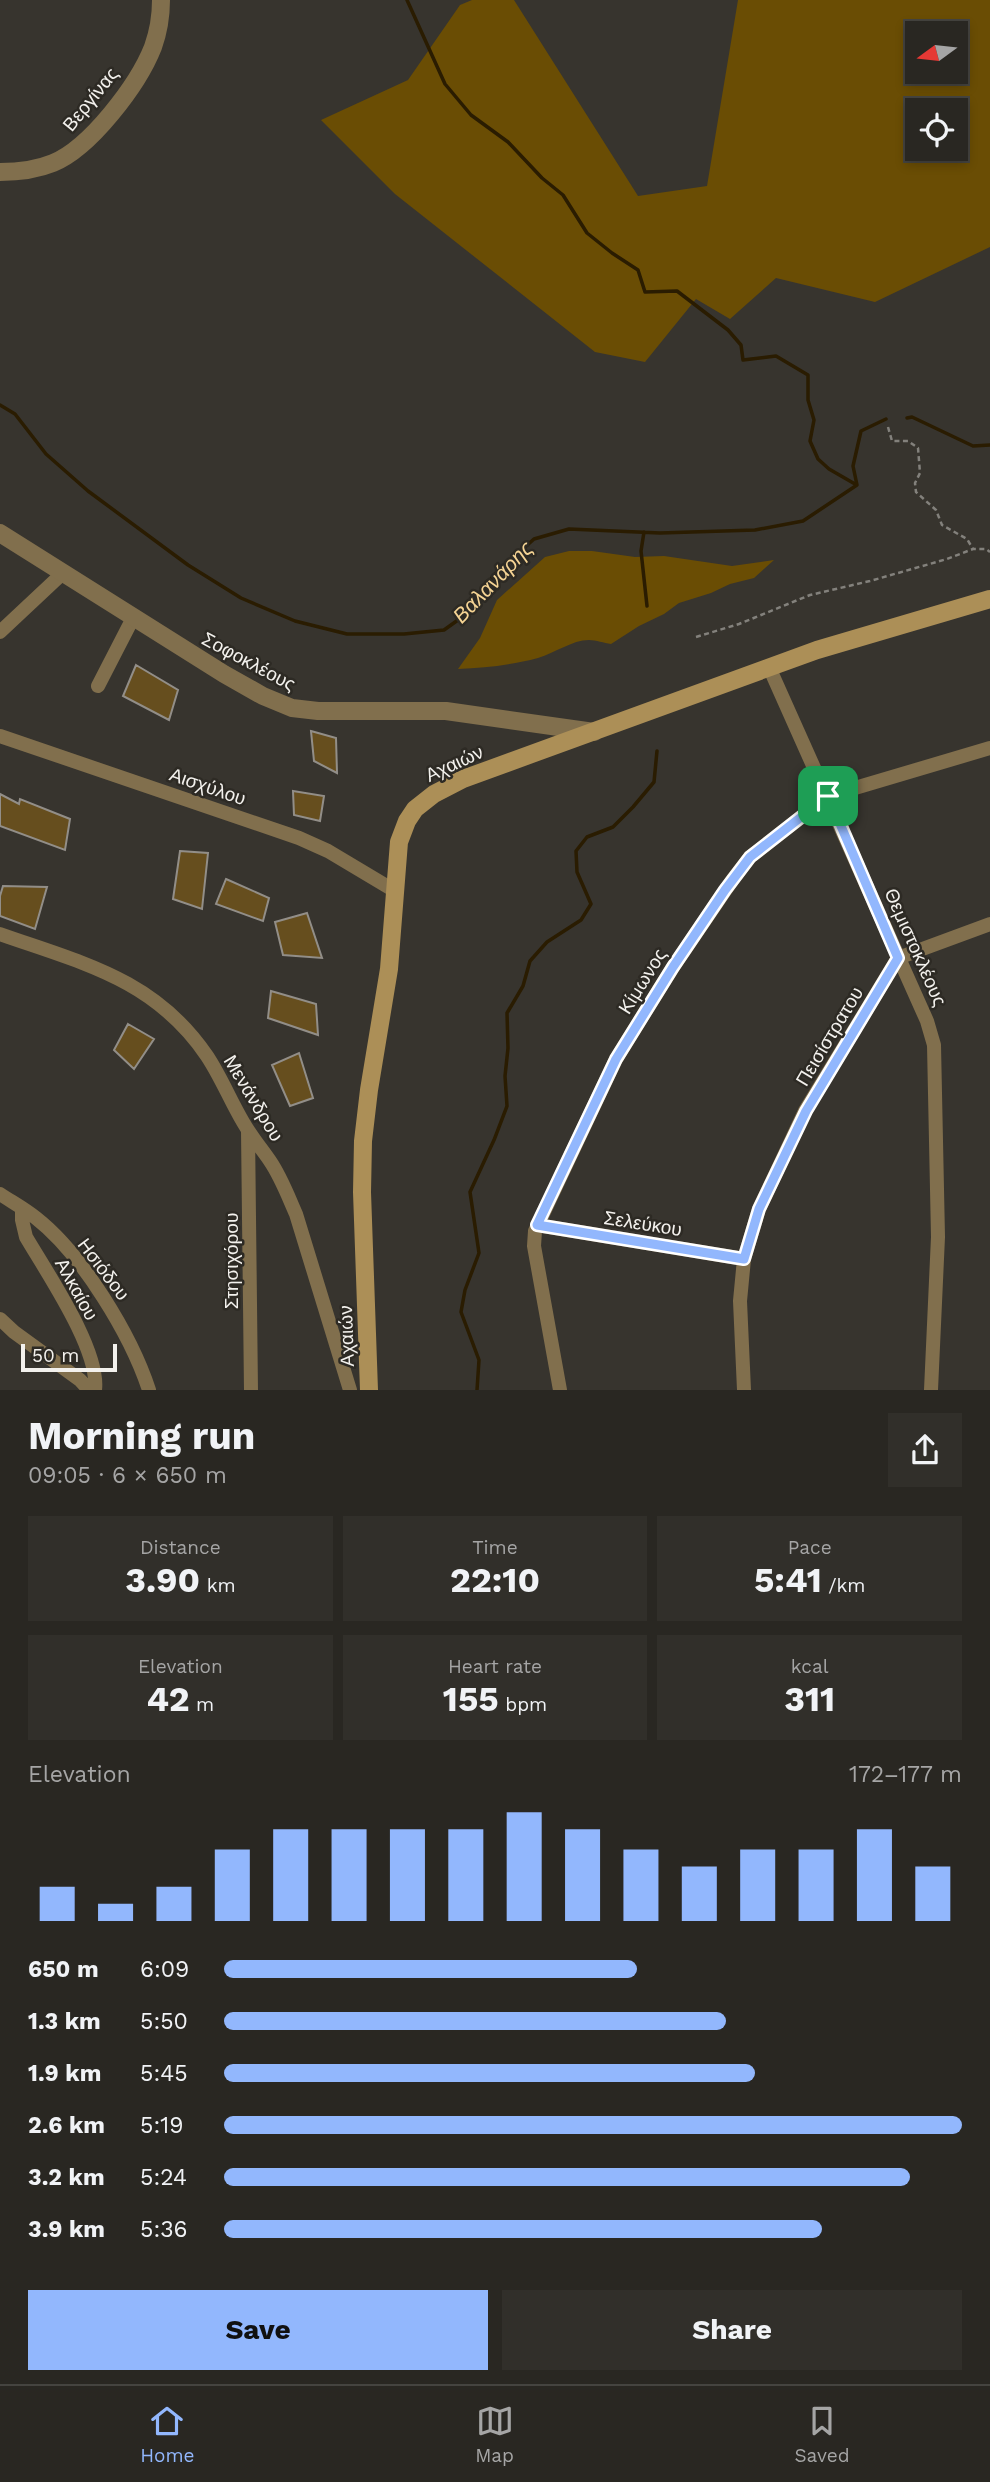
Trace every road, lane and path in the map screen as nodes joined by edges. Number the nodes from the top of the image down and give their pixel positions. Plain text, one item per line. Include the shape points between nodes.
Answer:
1 (161, 0) edge
2 (0, 172) edge
3 (888, 427) dead end
4 (0, 533) edge
5 (973, 549) junction
6 (990, 552) edge
7 (64, 572) junction
8 (990, 599) edge
9 (133, 618) junction
10 (0, 632) edge
11 (696, 637) dead end
12 (769, 667) junction
13 (98, 685) dead end
14 (594, 732) junction
15 (0, 736) edge
16 (990, 748) edge
17 (828, 796) junction
18 (395, 891) junction
19 (990, 924) edge
20 (0, 934) edge
21 (898, 958) junction
22 (248, 1131) junction
23 (0, 1194) edge
24 (22, 1208) junction
25 (537, 1225) junction
26 (744, 1259) junction
27 (0, 1319) edge
28 (89, 1390) edge
29 (95, 1390) edge
30 (149, 1390) edge
31 (251, 1390) edge
32 (350, 1390) edge
33 (369, 1390) edge
34 (561, 1390) edge
35 (744, 1390) edge
36 (931, 1390) edge

1 - 2 street, Βεργίνας via 147,60 94,134 51,164
3 - 5 path via 892,441 908,441 918,448 916,492 936,510 942,525 967,539
4 - 7 street, Σοφοκλέους
5 - 6 path
5 - 11 path via 810,595
7 - 9 street, Σοφοκλέους
7 - 10 street
8 - 12 main road, Αχαιών
9 - 13 street
9 - 14 street, Σοφοκλέους via 263,696 292,708 446,711
12 - 14 main road, Αχαιών
12 - 17 street, Θεμιστοκλέους
14 - 18 main road, Αχαιών via 463,779 421,803 401,835
15 - 18 street, Αισχύλου via 299,838
16 - 17 street, Κίμωνος
17 - 21 street, Θεμιστοκλέους
17 - 25 street, Κίμωνος via 750,857 725,890 616,1059
18 - 33 main road, Αχαιών via 389,969 362,1151
19 - 21 street
20 - 22 street, Μενάνδρου via 103,971 163,1005 206,1055
21 - 26 street, Πεισίστρατου via 799,1123 759,1209
21 - 36 street, Θεμιστοκλέους via 928,1021 934,1045 938,1237
22 - 31 street, Στησιχόρου
22 - 32 street, Μενάνδρου via 272,1163 296,1214
23 - 24 street, Ησιόδου
24 - 29 street, Αλκαίου via 26,1237 86,1345
24 - 30 street, Ησιόδου via 73,1257 103,1298 125,1333
25 - 26 street, Σελεύκου
25 - 34 street, Κίμωνος via 534,1245
26 - 35 street, Πεισίστρατου via 740,1344
27 - 28 street

